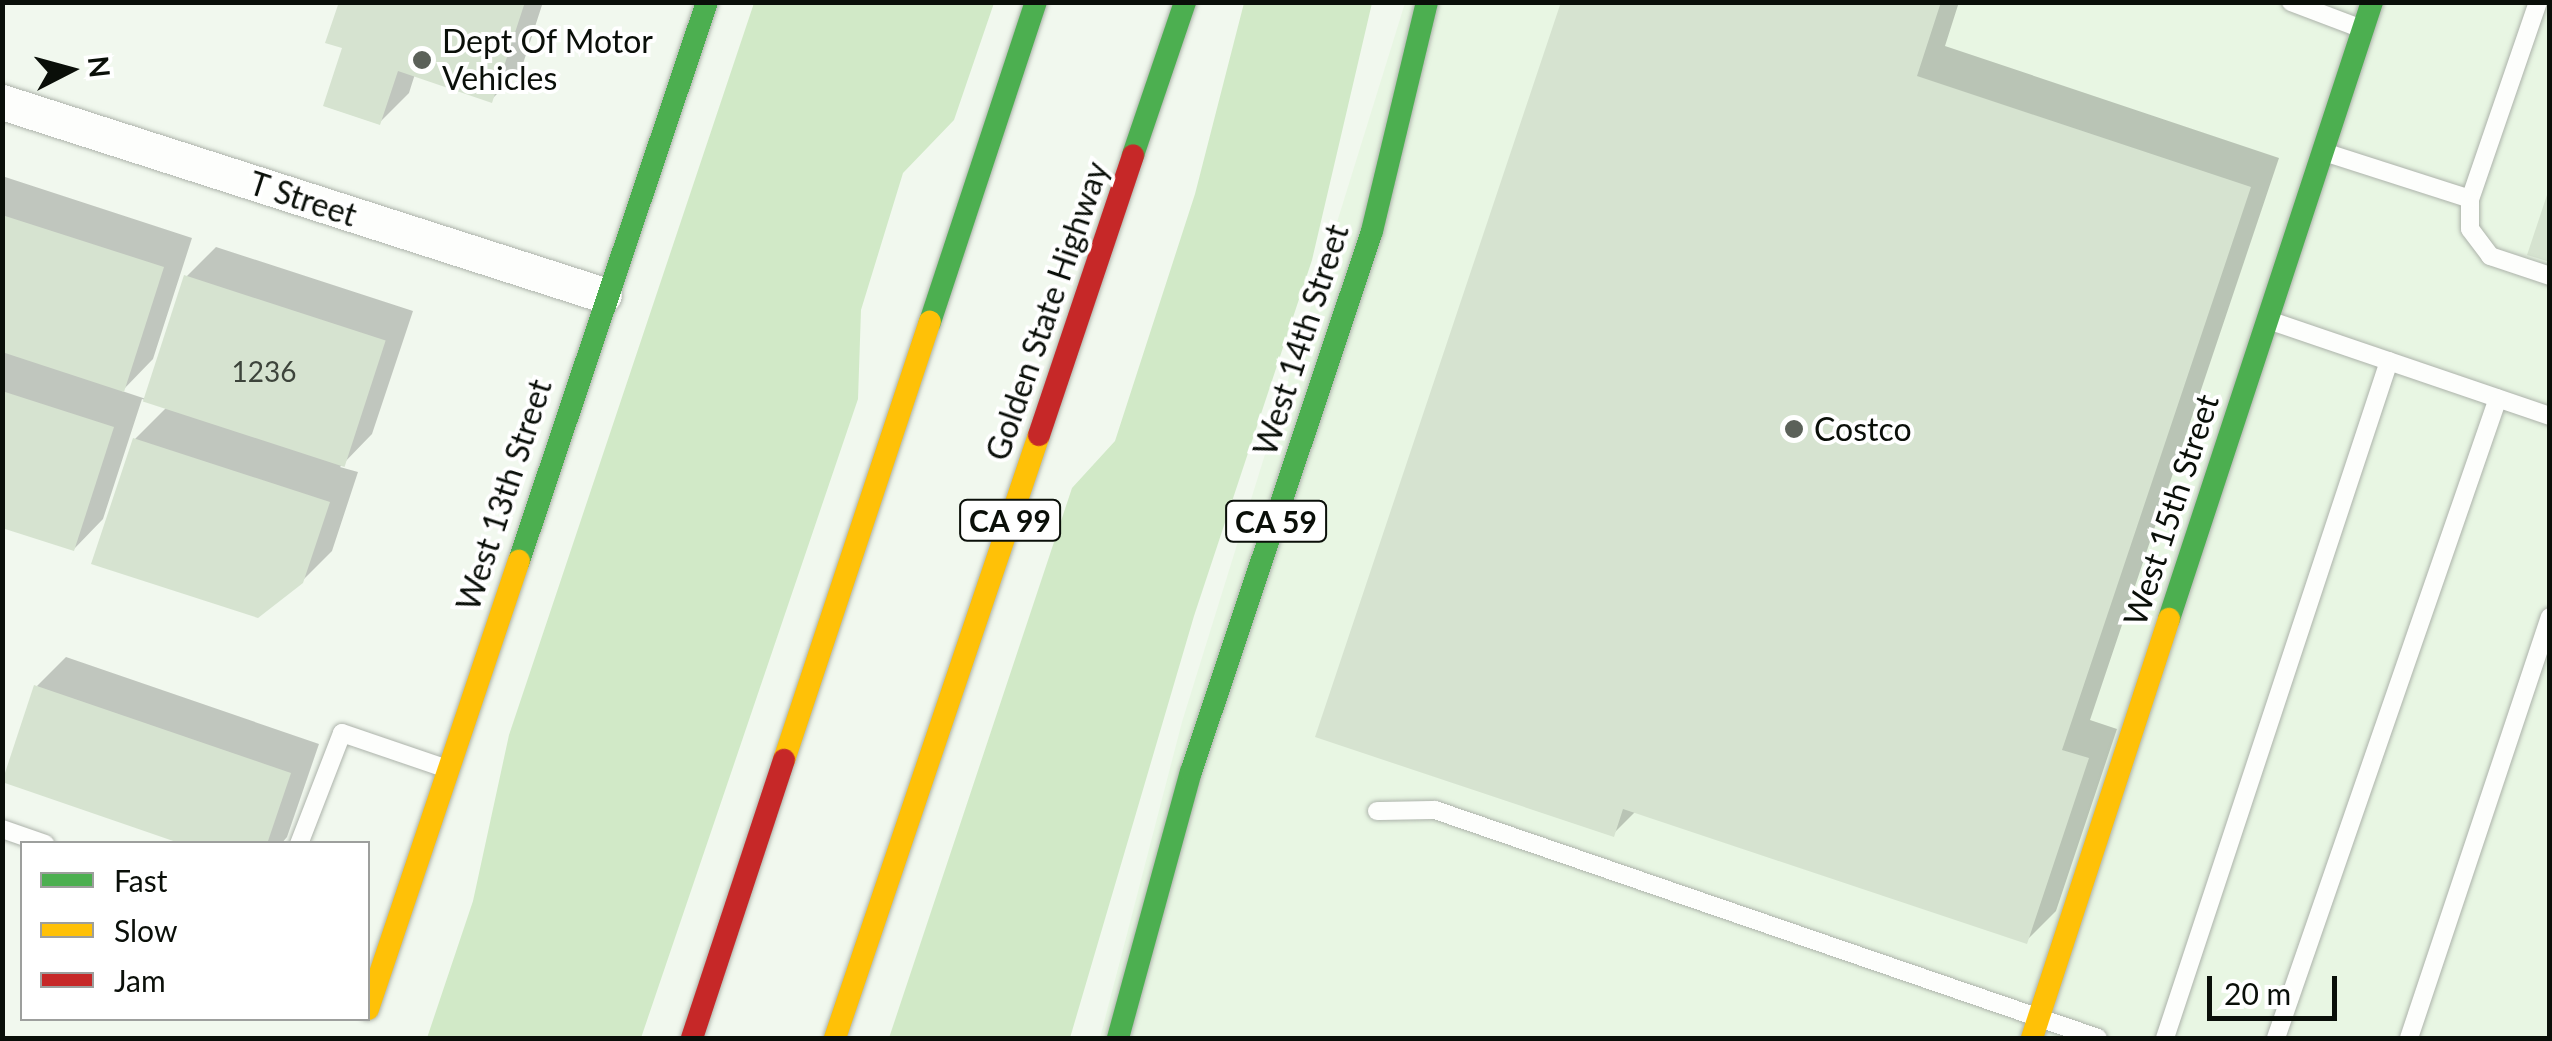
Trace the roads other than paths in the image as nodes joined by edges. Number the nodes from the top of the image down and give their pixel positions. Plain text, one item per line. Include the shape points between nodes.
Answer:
1 (707, 2) edge
2 (1036, 2) edge
3 (1186, 2) edge
4 (1427, 2) edge
5 (2291, 2) edge
6 (2372, 2) edge
7 (2538, 2) edge
8 (2363, 30) junction
9 (2, 102) edge
10 (2323, 151) junction
11 (2470, 198) junction
12 (2550, 276) edge
13 (604, 296) junction
14 (2268, 320) junction
15 (2389, 361) junction
16 (2498, 398) junction
17 (2550, 416) edge
18 (2550, 617) edge
19 (448, 769) junction
20 (1378, 810) dead end
21 (2, 829) edge
22 (37, 841) edge
23 (301, 841) edge
24 (370, 1001) edge
25 (2035, 1028) edge
26 (692, 1038) edge
27 (835, 1038) edge
28 (1118, 1038) edge
29 (2098, 1038) edge
30 (2165, 1038) edge
31 (2276, 1038) edge
32 (2409, 1038) edge

1 - 13 main road, West 13th Street
2 - 26 main road
3 - 27 main road, Golden State Highway / CA 99
4 - 28 main road, West 14th Street / CA 59 via 1372,230 1191,772
5 - 8 lane
6 - 8 main road, West 15th Street
7 - 11 lane
8 - 10 main road, West 15th Street
9 - 13 street, T Street
10 - 11 lane
10 - 14 main road, West 15th Street
11 - 12 lane via 2470,229 2490,256
13 - 19 main road, West 13th Street
14 - 15 lane
14 - 25 main road, West 15th Street
15 - 16 lane
15 - 30 lane
16 - 17 lane
16 - 31 lane
18 - 32 lane
19 - 23 lane via 342,732
19 - 24 main road, West 13th Street
20 - 25 lane via 1435,810
21 - 22 lane
25 - 29 lane

